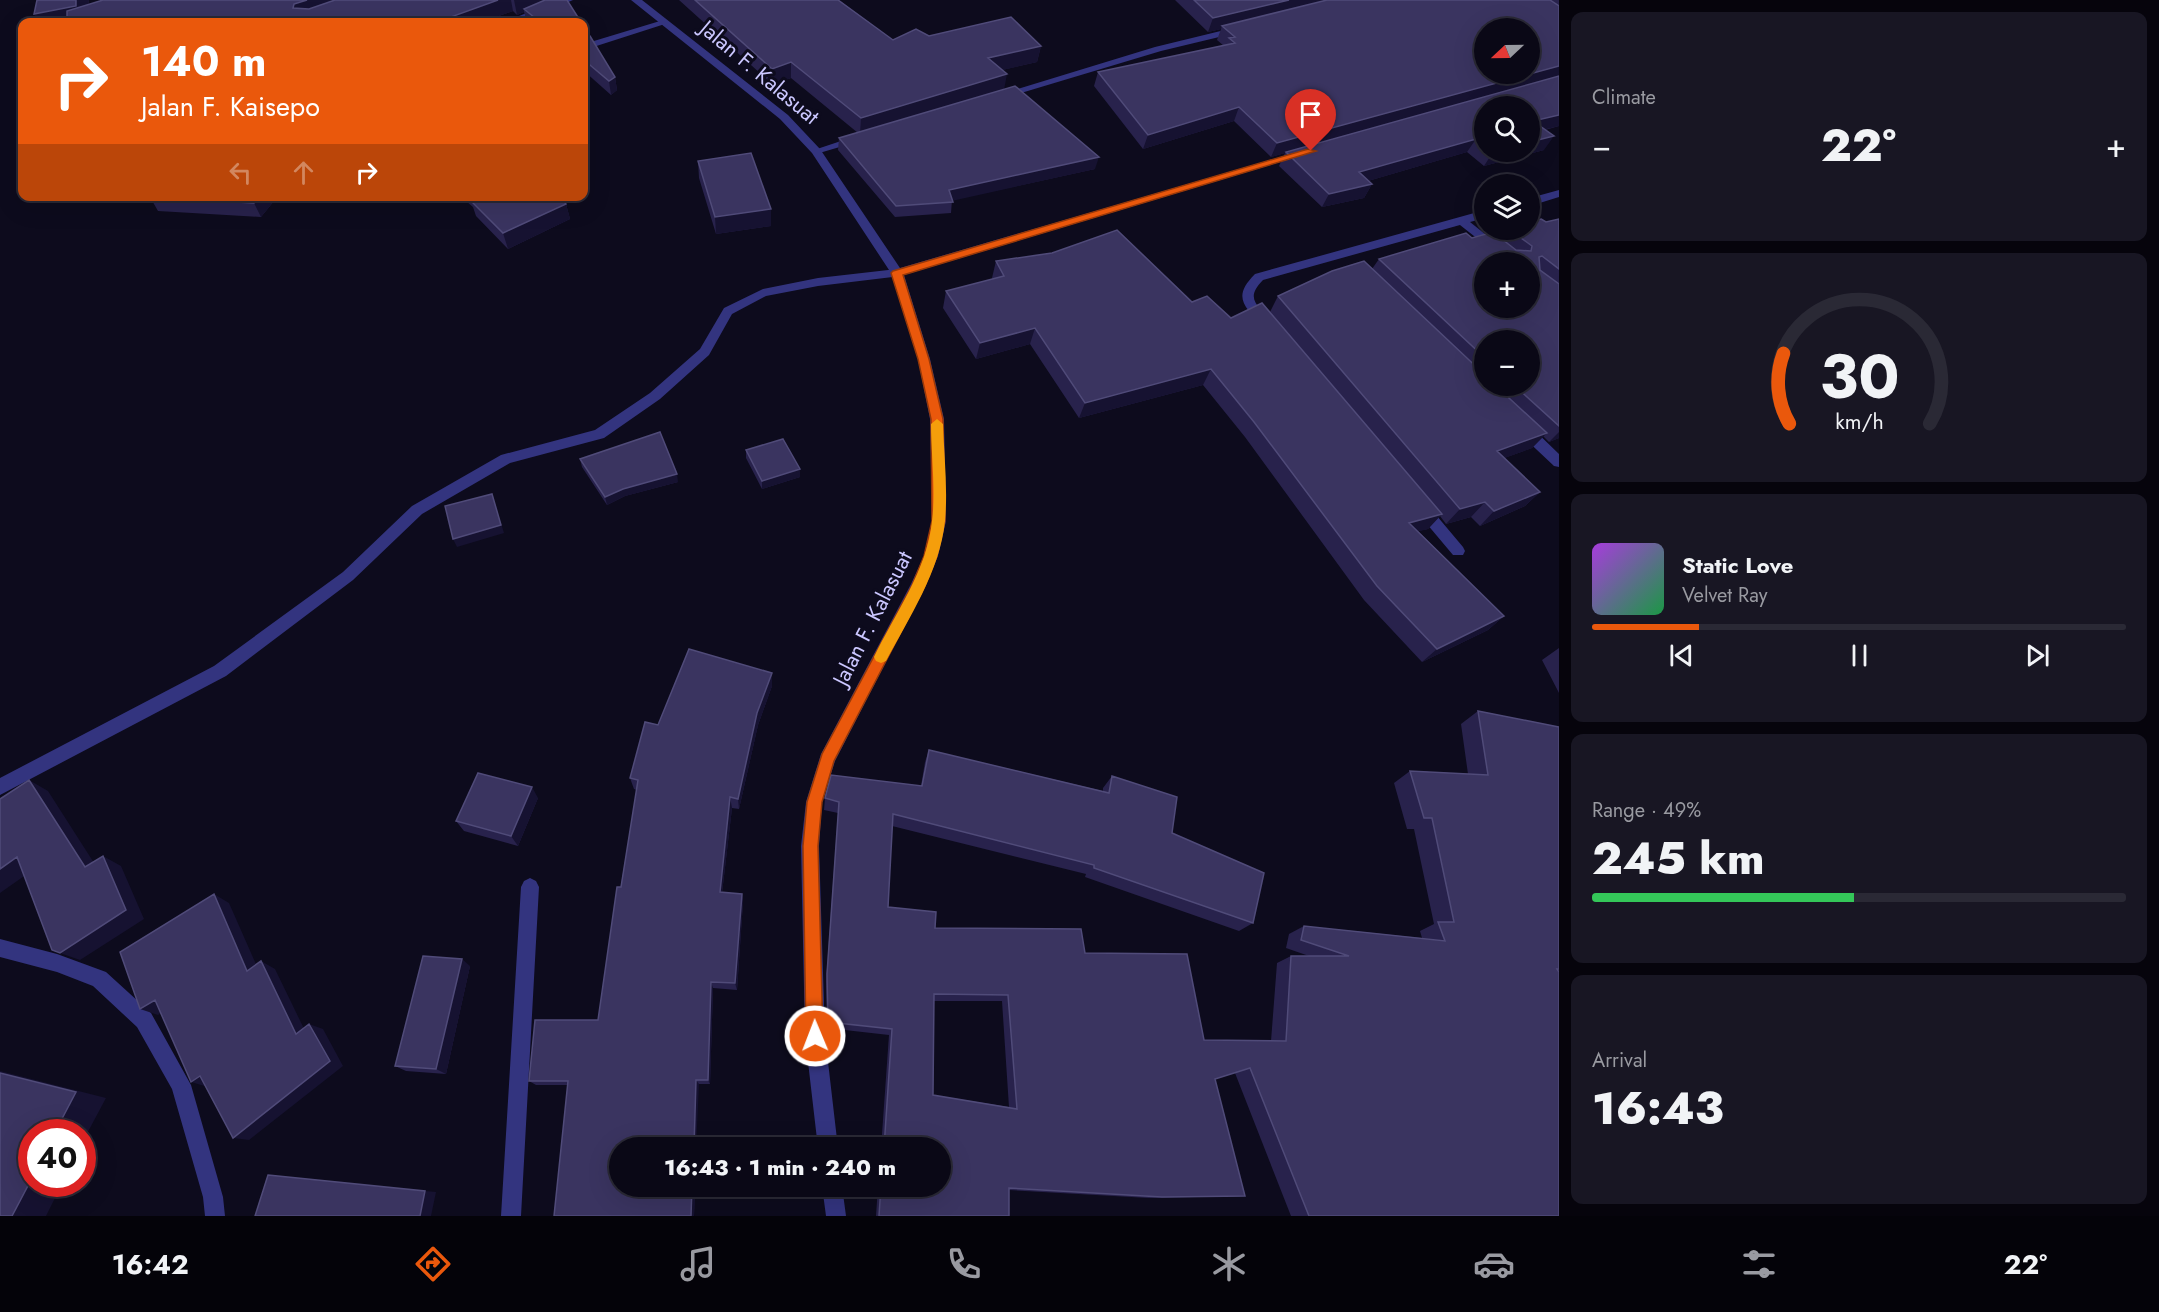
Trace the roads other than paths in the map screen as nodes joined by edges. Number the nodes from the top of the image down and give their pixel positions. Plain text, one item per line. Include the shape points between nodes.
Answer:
1 (568, 0) edge
2 (636, 0) edge
3 (522, 18) edge
4 (663, 23) junction
5 (1245, 28) edge
6 (588, 46) edge
7 (987, 100) edge
8 (862, 137) edge
9 (816, 151) junction
10 (1311, 151) edge
11 (1559, 193) edge
12 (1540, 198) edge
13 (1474, 217) edge
14 (1462, 221) junction
15 (1501, 252) edge
16 (897, 273) junction
17 (1277, 336) edge
18 (1516, 421) edge
19 (1559, 462) edge
20 (1413, 497) edge
21 (1458, 550) dead end
22 (0, 788) edge
23 (530, 887) dead end
24 (0, 948) edge
25 (827, 1137) edge
26 (833, 1197) edge
27 (215, 1216) edge
28 (511, 1216) edge
29 (836, 1216) edge

1 - 3 street
2 - 4 street, Jalan F. Kalasuat
4 - 6 street
4 - 9 street, Jalan F. Kalasuat via 784,117
5 - 7 street via 1158,49
8 - 9 street
9 - 16 street, Jalan F. Kalasuat
10 - 16 street
11 - 12 street
13 - 14 street
14 - 15 street
14 - 17 street via 1347,260 1259,278 1249,286 1247,300
16 - 22 street via 763,293 728,311 705,352 655,396 600,434 506,459 417,510 348,576 220,671
16 - 25 street, Jalan F. Kalasuat via 924,359 937,419 939,521 931,556 918,586 827,759 814,802 810,846 815,1036
18 - 19 street
20 - 21 street
23 - 28 street
24 - 27 street via 99,979 144,1020 181,1085
26 - 29 street

